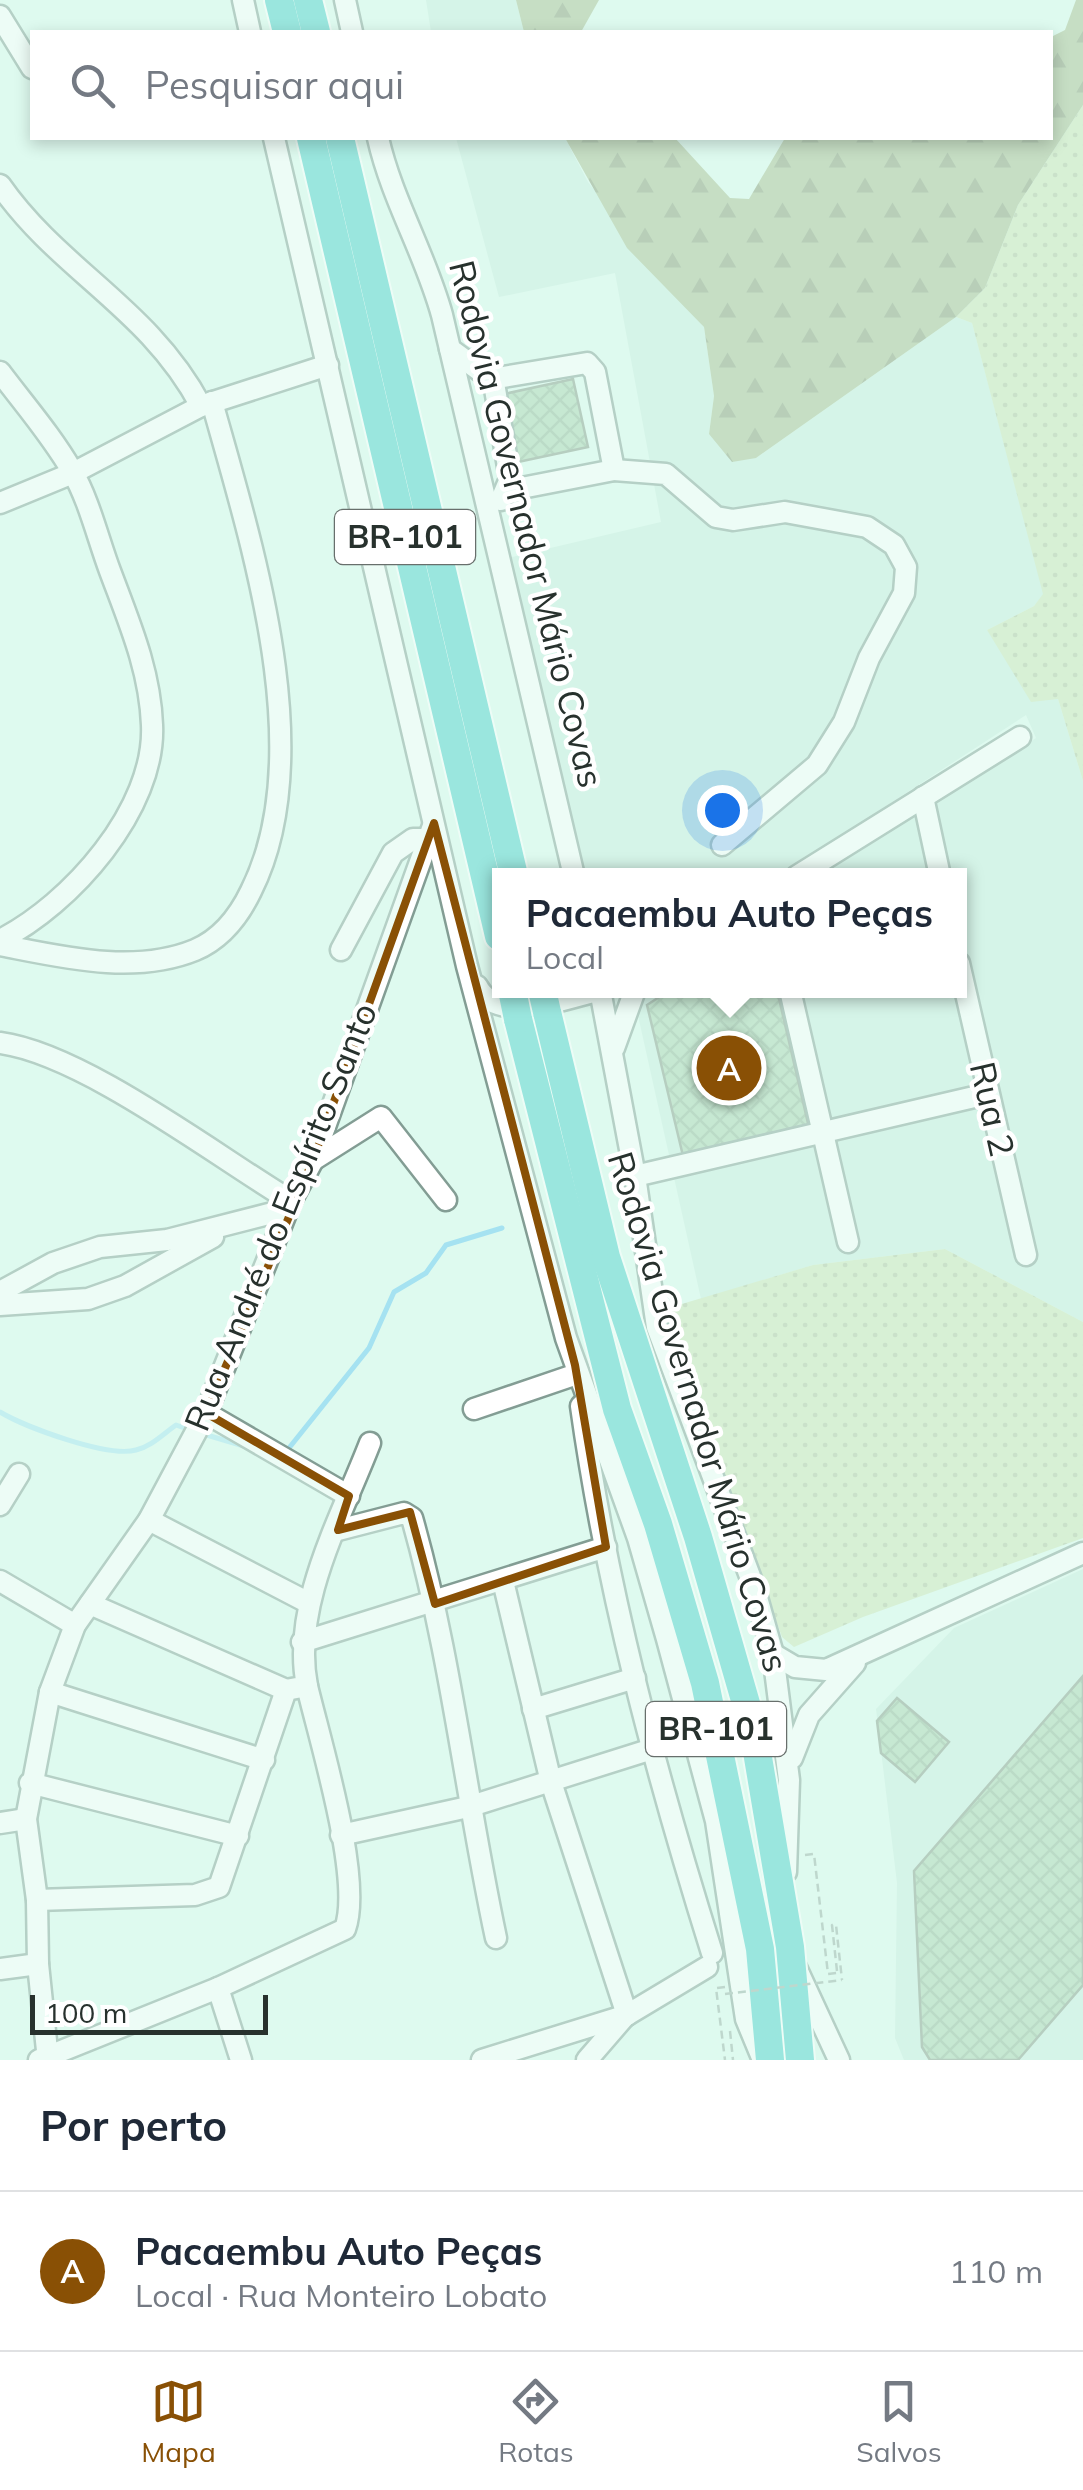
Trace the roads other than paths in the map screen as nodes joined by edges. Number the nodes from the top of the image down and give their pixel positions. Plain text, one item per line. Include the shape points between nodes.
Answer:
1 (243, 0) edge
2 (279, 0) edge
3 (308, 0) edge
4 (345, 0) edge
5 (0, 16) edge
6 (250, 30) edge
7 (286, 30) edge
8 (316, 30) edge
9 (352, 30) edge
10 (30, 65) edge
11 (274, 140) edge
12 (311, 140) edge
13 (340, 140) edge
14 (379, 140) edge
15 (0, 185) edge
16 (450, 349) junction
17 (328, 364) junction
18 (0, 372) edge
19 (491, 378) junction
20 (207, 404) junction
21 (614, 470) junction
22 (73, 473) junction
23 (506, 491) junction
24 (0, 503) edge
25 (489, 518) junction
26 (1020, 737) dead end
27 (923, 797) junction
28 (432, 831) junction
29 (722, 845) dead end
30 (512, 868) edge
31 (572, 868) edge
32 (809, 868) edge
33 (938, 868) edge
34 (492, 906) edge
35 (0, 943) edge
36 (340, 950) dead end
37 (467, 966) junction
38 (514, 998) edge
39 (548, 998) edge
40 (601, 998) edge
41 (632, 998) edge
42 (792, 998) edge
43 (966, 998) edge
44 (0, 1042) edge
45 (612, 1054) junction
46 (987, 1094) junction
47 (823, 1132) junction
48 (313, 1160) junction
49 (635, 1176) junction
50 (446, 1200) dead end
51 (290, 1205) junction
52 (848, 1242) dead end
53 (172, 1250) junction
54 (1026, 1255) dead end
55 (27, 1277) junction
56 (0, 1292) edge
57 (32, 1302) junction
58 (0, 1305) edge
59 (576, 1369) junction
60 (474, 1409) dead end
61 (206, 1412) junction
62 (370, 1443) dead end
63 (19, 1474) dead end
64 (350, 1496) junction
65 (0, 1505) edge
66 (149, 1520) junction
67 (338, 1530) junction
68 (606, 1547) junction
69 (1083, 1554) edge
70 (0, 1581) edge
71 (503, 1582) junction
72 (307, 1602) junction
73 (90, 1604) junction
74 (435, 1604) junction
75 (75, 1625) junction
76 (302, 1642) junction
77 (886, 1643) junction
78 (773, 1654) junction
79 (635, 1678) junction
80 (297, 1688) junction
81 (50, 1692) junction
82 (533, 1709) junction
83 (652, 1748) junction
84 (264, 1760) junction
85 (789, 1780) junction
86 (30, 1782) junction
87 (551, 1782) junction
88 (468, 1807) junction
89 (26, 1818) junction
90 (0, 1823) edge
91 (341, 1835) junction
92 (238, 1836) junction
93 (730, 1894) junction
94 (38, 1900) junction
95 (784, 1915) junction
96 (496, 1938) dead end
97 (791, 1956) junction
98 (710, 1960) junction
99 (38, 1964) junction
100 (0, 1969) edge
101 (218, 1988) junction
102 (626, 2015) junction
103 (746, 2019) junction
104 (762, 2058) edge
105 (45, 2059) edge
106 (240, 2060) edge
107 (482, 2060) edge
108 (587, 2060) edge
109 (800, 2060) edge
110 (839, 2060) edge

1 - 6 street
2 - 7 highway
3 - 8 highway
4 - 9 street
5 - 10 street
11 - 17 street
12 - 34 highway, BR-101
13 - 30 highway, BR-101
14 - 16 street, Rodovia Governador Mário Covas
15 - 20 street via 34,226 163,344
16 - 19 street
16 - 25 street, Rodovia Governador Mário Covas
17 - 20 street
17 - 28 street
18 - 22 street
19 - 21 street via 587,363 595,372
19 - 23 street via 508,463
20 - 22 street
20 - 35 street via 266,612 280,785 272,845 241,912 198,949 130,962
21 - 23 street
21 - 29 street via 666,474 716,517 785,512 867,527 894,545 906,568 904,593 844,722 817,764
22 - 24 street
22 - 35 street via 143,659 152,731 134,800 106,848 77,885
23 - 25 street
25 - 31 street, Rodovia Governador Mário Covas
26 - 27 street
27 - 32 street
27 - 33 street
28 - 36 street via 393,852
28 - 37 street
28 - 48 street, Rua André do Espírito Santo
37 - 39 street via 496,1007 510,1010
37 - 59 street
38 - 104 highway, Rodovia Governador Mário Covas / BR-101, bridge via 617,1409 706,1683 756,1932
39 - 95 highway, Rodovia Governador Mário Covas / BR-101 via 606,1256 733,1649
40 - 45 street, Rodovia Governador Mário Covas
41 - 45 street
42 - 47 street
43 - 46 street, Rua 2
44 - 51 street via 78,1072
45 - 49 street, Rodovia Governador Mário Covas
46 - 47 street
46 - 54 street, Rua 2
47 - 49 street
47 - 52 street
48 - 50 street via 382,1116
48 - 51 street, Rua André do Espírito Santo
49 - 78 street, Rodovia Governador Mário Covas via 657,1327
51 - 53 street
51 - 61 street, Rua André do Espírito Santo
53 - 55 street via 100,1247
53 - 57 street via 88,1299
55 - 56 street
55 - 57 street
57 - 58 street
59 - 60 street
59 - 68 street
59 - 93 street via 654,1588
61 - 64 street
61 - 66 street, Rua André do Espírito Santo
62 - 64 street
63 - 65 street
64 - 67 street
66 - 72 street
66 - 73 street, Rua André do Espírito Santo
67 - 72 street
67 - 74 street via 408,1514
68 - 71 street
68 - 79 street
69 - 77 street
70 - 75 street
71 - 74 street
71 - 82 street
72 - 76 street
73 - 75 street, Rua André do Espírito Santo
73 - 80 street
74 - 76 street
74 - 88 street
75 - 81 street, Rua André do Espírito Santo
76 - 80 street
77 - 78 street via 826,1670 795,1667
77 - 85 street via 818,1700 795,1746
78 - 85 street, Rodovia Governador Mário Covas
79 - 82 street
79 - 83 street
80 - 84 street
80 - 91 street
81 - 84 street
81 - 86 street, Rua André do Espírito Santo
82 - 87 street
83 - 87 street
83 - 98 street
84 - 92 street
85 - 95 street, Rodovia Governador Mário Covas
86 - 89 street, Rua André do Espírito Santo
86 - 92 street
87 - 88 street
87 - 102 street
88 - 91 street
88 - 96 street
89 - 90 street
89 - 94 street, Rua André do Espírito Santo
91 - 101 street via 350,1902 345,1929
92 - 94 street via 224,1879 210,1892
93 - 98 street
93 - 103 street
94 - 99 street, Rua André do Espírito Santo
95 - 97 highway, Rodovia Governador Mário Covas / BR-101
97 - 109 highway, Rodovia Governador Mário Covas / BR-101
97 - 110 street
98 - 102 street
98 - 103 street via 737,1992
99 - 100 street
99 - 105 street, Rua André do Espírito Santo
101 - 105 street
101 - 106 street
102 - 107 street
102 - 108 street
103 - 104 street

